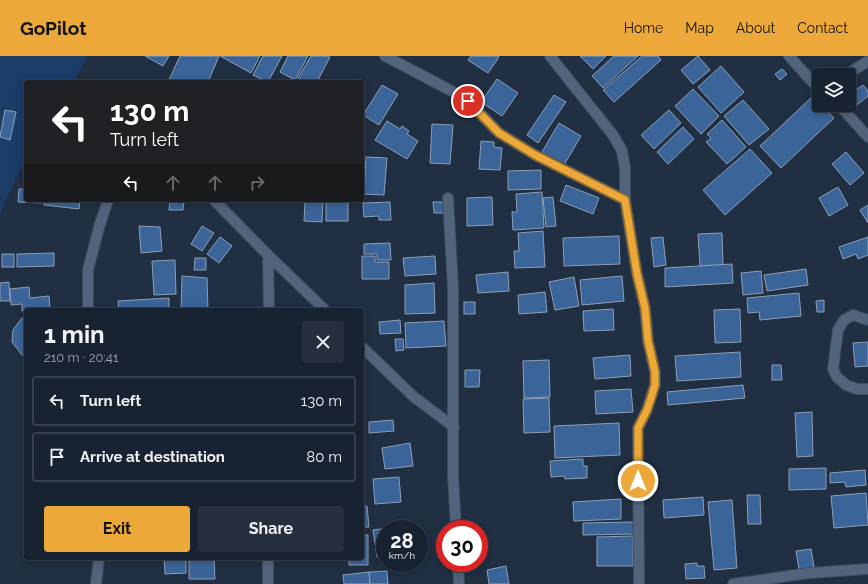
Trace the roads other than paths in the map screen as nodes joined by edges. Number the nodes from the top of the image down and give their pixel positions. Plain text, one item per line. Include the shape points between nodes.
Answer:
1 (385, 56) edge
2 (550, 56) edge
3 (789, 56) edge
4 (868, 61) edge
5 (856, 69) edge
6 (812, 82) edge
7 (845, 112) edge
8 (868, 138) edge
9 (448, 198) dead end
10 (625, 200) junction
11 (107, 202) edge
12 (216, 202) edge
13 (268, 255) junction
14 (88, 308) edge
15 (269, 308) edge
16 (323, 308) edge
17 (868, 320) edge
18 (364, 349) edge
19 (868, 389) edge
20 (454, 427) junction
21 (456, 520) edge
22 (99, 560) edge
23 (268, 560) edge
24 (868, 569) edge
25 (458, 572) edge
26 (96, 584) edge
27 (268, 584) edge
28 (459, 584) edge
29 (639, 584) edge
30 (733, 584) edge

1 - 10 street via 465,98 499,133 535,155
2 - 10 street via 613,135 622,151 626,168
3 - 6 street
4 - 5 street
7 - 8 street
9 - 20 street via 453,288
10 - 29 street via 655,372 655,385 638,428
11 - 14 street via 88,270
12 - 13 street
13 - 15 street
13 - 16 street
17 - 19 street via 854,315 844,320 838,330 833,369 846,385
18 - 20 street via 414,397
20 - 21 street
22 - 26 street
23 - 27 street
24 - 30 street via 809,573
25 - 28 street

